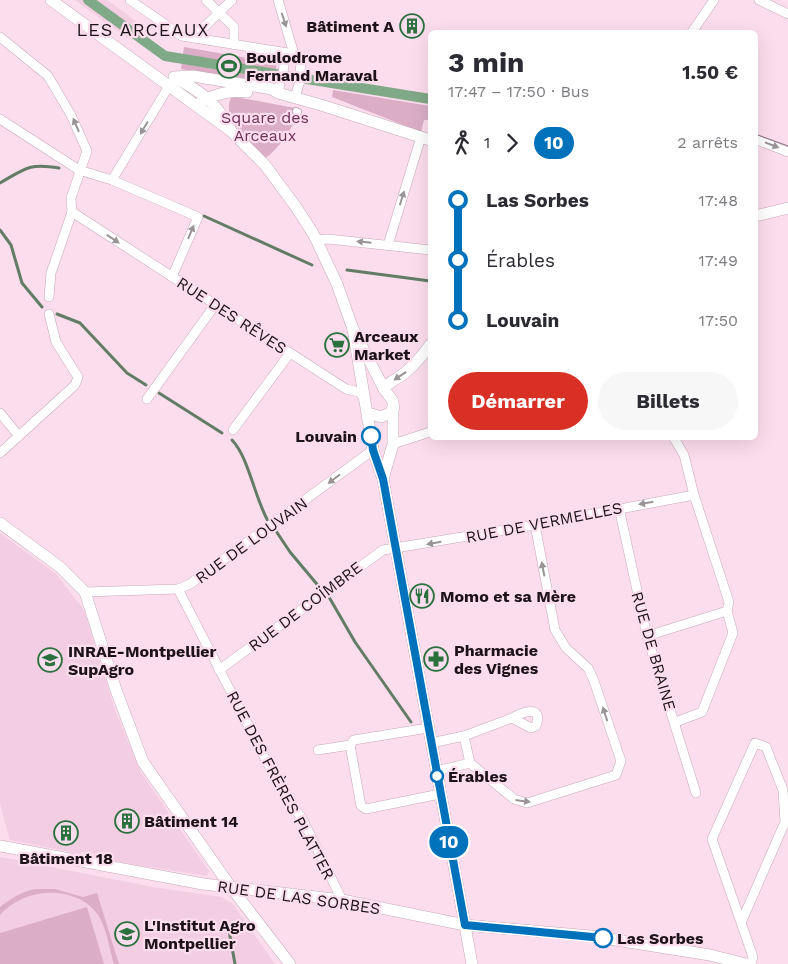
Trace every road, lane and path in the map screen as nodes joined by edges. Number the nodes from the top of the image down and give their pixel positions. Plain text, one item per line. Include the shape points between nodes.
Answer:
1 (51, 0) edge
2 (130, 0) edge
3 (206, 0) edge
4 (232, 0) edge
5 (278, 0) edge
6 (714, 0) edge
7 (759, 0) edge
8 (220, 12) junction
9 (788, 14) edge
10 (693, 30) edge
11 (0, 37) edge
12 (193, 38) junction
13 (234, 44) junction
14 (294, 54) junction
15 (172, 82) junction
16 (278, 93) junction
17 (295, 97) junction
18 (207, 98) junction
19 (192, 103) junction
20 (0, 120) edge
21 (231, 131) junction
22 (426, 139) edge
23 (758, 140) edge
24 (788, 152) edge
25 (79, 170) junction
26 (112, 180) junction
27 (788, 208) edge
28 (72, 212) junction
29 (758, 215) edge
30 (317, 240) junction
31 (388, 245) junction
32 (428, 250) edge
33 (172, 277) junction
34 (49, 297) dead end
35 (215, 305) junction
36 (49, 314) dead end
37 (353, 329) junction
38 (428, 348) edge
39 (290, 353) junction
40 (384, 389) junction
41 (147, 399) dead end
42 (366, 399) junction
43 (394, 406) junction
44 (0, 413) edge
45 (368, 413) junction
46 (233, 430) dead end
47 (428, 433) edge
48 (19, 436) junction
49 (675, 440) edge
50 (393, 444) junction
51 (373, 450) junction
52 (0, 453) edge
53 (383, 479) junction
54 (694, 495) junction
55 (619, 508) junction
56 (0, 523) edge
57 (535, 525) junction
58 (394, 549) junction
59 (178, 589) junction
60 (85, 592) junction
61 (727, 611) junction
62 (647, 636) junction
63 (219, 670) junction
64 (512, 718) dead end
65 (676, 722) junction
66 (428, 728) junction
67 (464, 736) junction
68 (431, 743) junction
69 (350, 745) junction
70 (318, 750) dead end
71 (470, 763) junction
72 (436, 771) junction
73 (696, 793) dead end
74 (440, 794) junction
75 (0, 846) edge
76 (230, 886) junction
77 (342, 900) junction
78 (741, 923) junction
79 (465, 925) junction
80 (740, 963) edge
81 (290, 964) edge
82 (472, 964) edge
83 (752, 964) edge

1 - 15 street via 147,70
2 - 12 street via 173,31
3 - 8 street
4 - 8 street
5 -> 14 street
6 - 10 street
7 - 9 street
8 - 12 street
8 - 13 street via 234,27
25 -> 11 street via 87,151 72,115 48,76
12 - 13 street
13 - 14 street
14 - 16 street via 285,59
14 - 17 street via 301,62
15 - 16 street via 193,76 272,89
15 - 18 street
15 - 19 street
15 -> 26 street
16 - 17 street
16 - 18 street via 237,91
17 - 22 street
18 - 19 street
18 - 21 street via 224,117
19 - 21 street
20 - 25 street, RUE DES RÊVES
21 - 30 street via 265,165
31 -> 22 street
23 -> 24 street
25 - 26 street, RUE DES RÊVES
25 - 28 street via 71,198
33 -> 26 street, RUE DES RÊVES via 198,216
27 - 29 street
28 -> 33 street
28 - 34 street via 51,273
31 -> 30 street via 328,238
30 - 37 street via 338,284
31 - 32 street
33 - 35 street, RUE DES RÊVES
35 - 39 street, RUE DES RÊVES
35 - 41 street
36 - 48 street via 56,342 78,377 76,386
37 - 40 street
37 - 42 street
38 -> 40 street via 418,362
39 - 42 street, RUE DES RÊVES
39 - 46 street
40 - 42 street via 374,389
40 - 43 street
42 - 45 street
43 - 45 street via 390,413 381,417
43 - 50 street
44 - 48 street
45 - 51 street
47 - 50 street
48 - 52 street
49 - 54 street via 684,455
50 - 53 street
51 - 53 street
51 -> 59 street, RUE DE LOUVAIN via 190,584
53 - 58 street
54 -> 55 street, RUE DE VERMELLES
54 - 61 street via 729,602
55 - 57 street, RUE DE VERMELLES
55 - 62 street, RUE DE BRAINE
56 - 60 street via 60,567
57 -> 58 street, RUE DE VERMELLES
71 -> 57 street via 514,800 527,803 616,775 621,761 588,668 566,648 555,630
58 - 63 street, RUE DE COÏMBRE via 383,550 373,556
58 - 66 street
59 - 60 street, RUE DE LOUVAIN
59 - 63 street, RUE DES FRÈRES PLATTER
60 - 76 street via 116,690 144,762
61 - 62 street
61 - 65 street via 734,632 702,712
62 - 65 street, RUE DE BRAINE
63 - 77 street, RUE DES FRÈRES PLATTER via 287,800 302,818
64 - 67 street
65 - 73 street, RUE DE BRAINE
66 - 68 street
66 - 69 street via 354,740
67 - 68 street
67 - 71 street
68 - 72 street
69 - 70 street
69 - 74 street via 361,806 366,808
71 - 72 street
72 - 74 street
74 - 79 street
75 - 76 street, RUE DE LAS SORBES via 154,877
76 - 77 street, RUE DE LAS SORBES
76 - 81 street
77 - 79 street, RUE DE LAS SORBES
78 - 78 street via 712,839 755,743 766,747 783,790 785,822
78 - 83 street via 753,956
79 - 80 street, RUE DE LAS SORBES via 591,936 710,955
79 - 82 street

